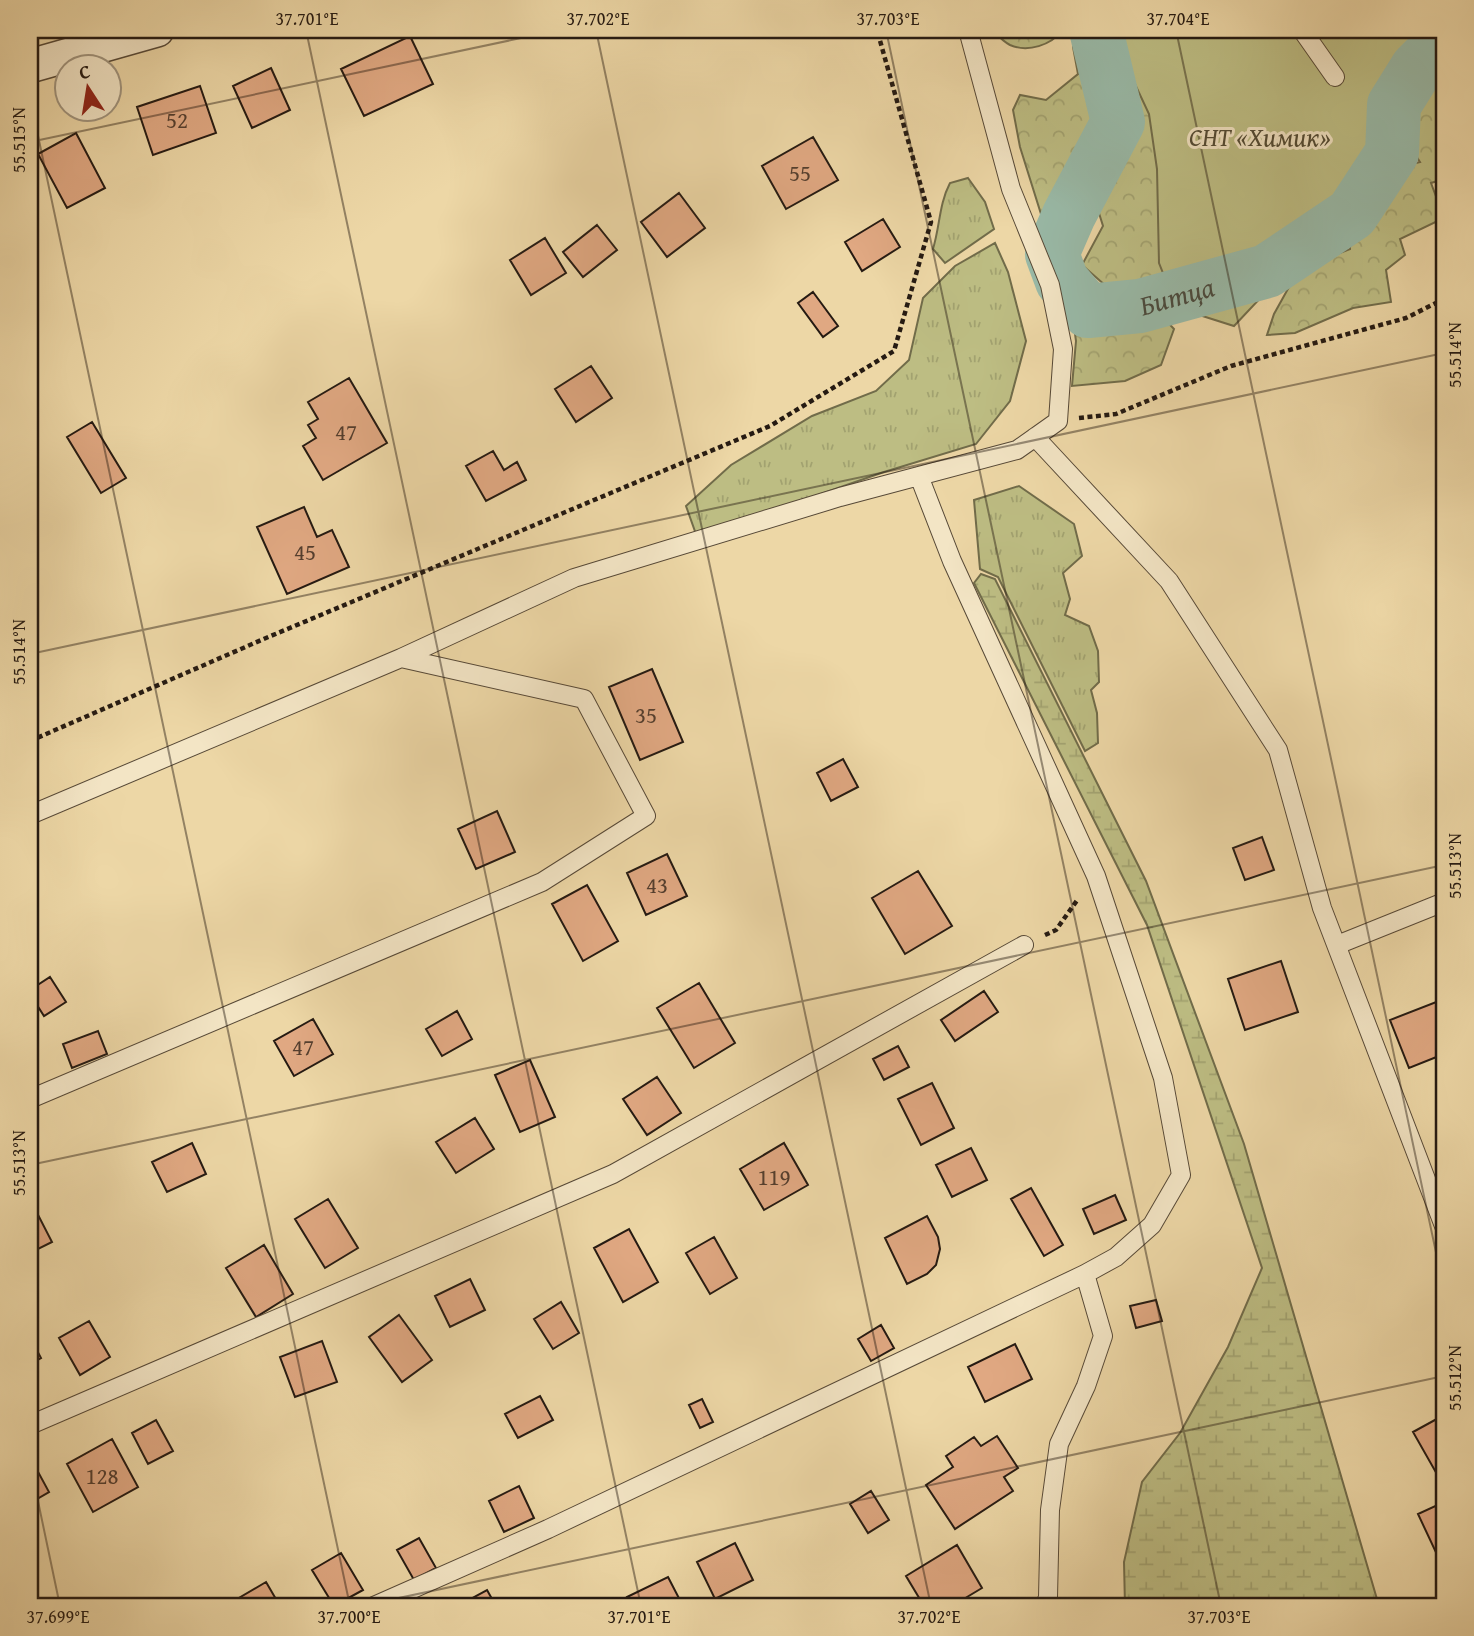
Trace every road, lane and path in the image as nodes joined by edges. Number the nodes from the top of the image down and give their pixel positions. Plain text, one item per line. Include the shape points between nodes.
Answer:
1 (157, 30) edge
2 (877, 30) edge
3 (968, 30) edge
4 (1302, 30) edge
5 (30, 66) edge
6 (1335, 77) dead end
7 (1444, 299) edge
8 (1058, 421) junction
9 (1035, 437) junction
10 (919, 476) junction
11 (401, 657) junction
12 (30, 741) edge
13 (30, 815) edge
14 (1096, 876) junction
15 (1444, 902) edge
16 (1024, 945) joint
17 (1337, 945) junction
18 (30, 1098) edge
19 (1444, 1226) edge
20 (1085, 1274) junction
21 (30, 1424) edge
22 (374, 1606) edge
23 (1045, 1606) edge

1 - 5 street
2 - 12 path via 931,222 894,351 770,426
3 - 8 lane via 1011,189 1050,285 1063,349
4 - 6 lane
7 - 8 path via 1406,318 1231,366 1116,414
8 - 9 lane
9 - 10 lane via 1017,450
9 - 17 lane via 1169,581 1278,750 1322,908
10 - 11 lane via 574,578
10 - 14 lane via 952,561
11 - 13 lane
11 - 18 lane via 584,699 646,816 542,882
14 - 16 path via 1056,930
14 - 20 lane via 1164,1078 1181,1175 1152,1225 1116,1256
15 - 17 lane
16 - 21 lane via 613,1174
17 - 19 lane
20 - 22 lane via 548,1529
20 - 23 lane via 1103,1336 1059,1444

